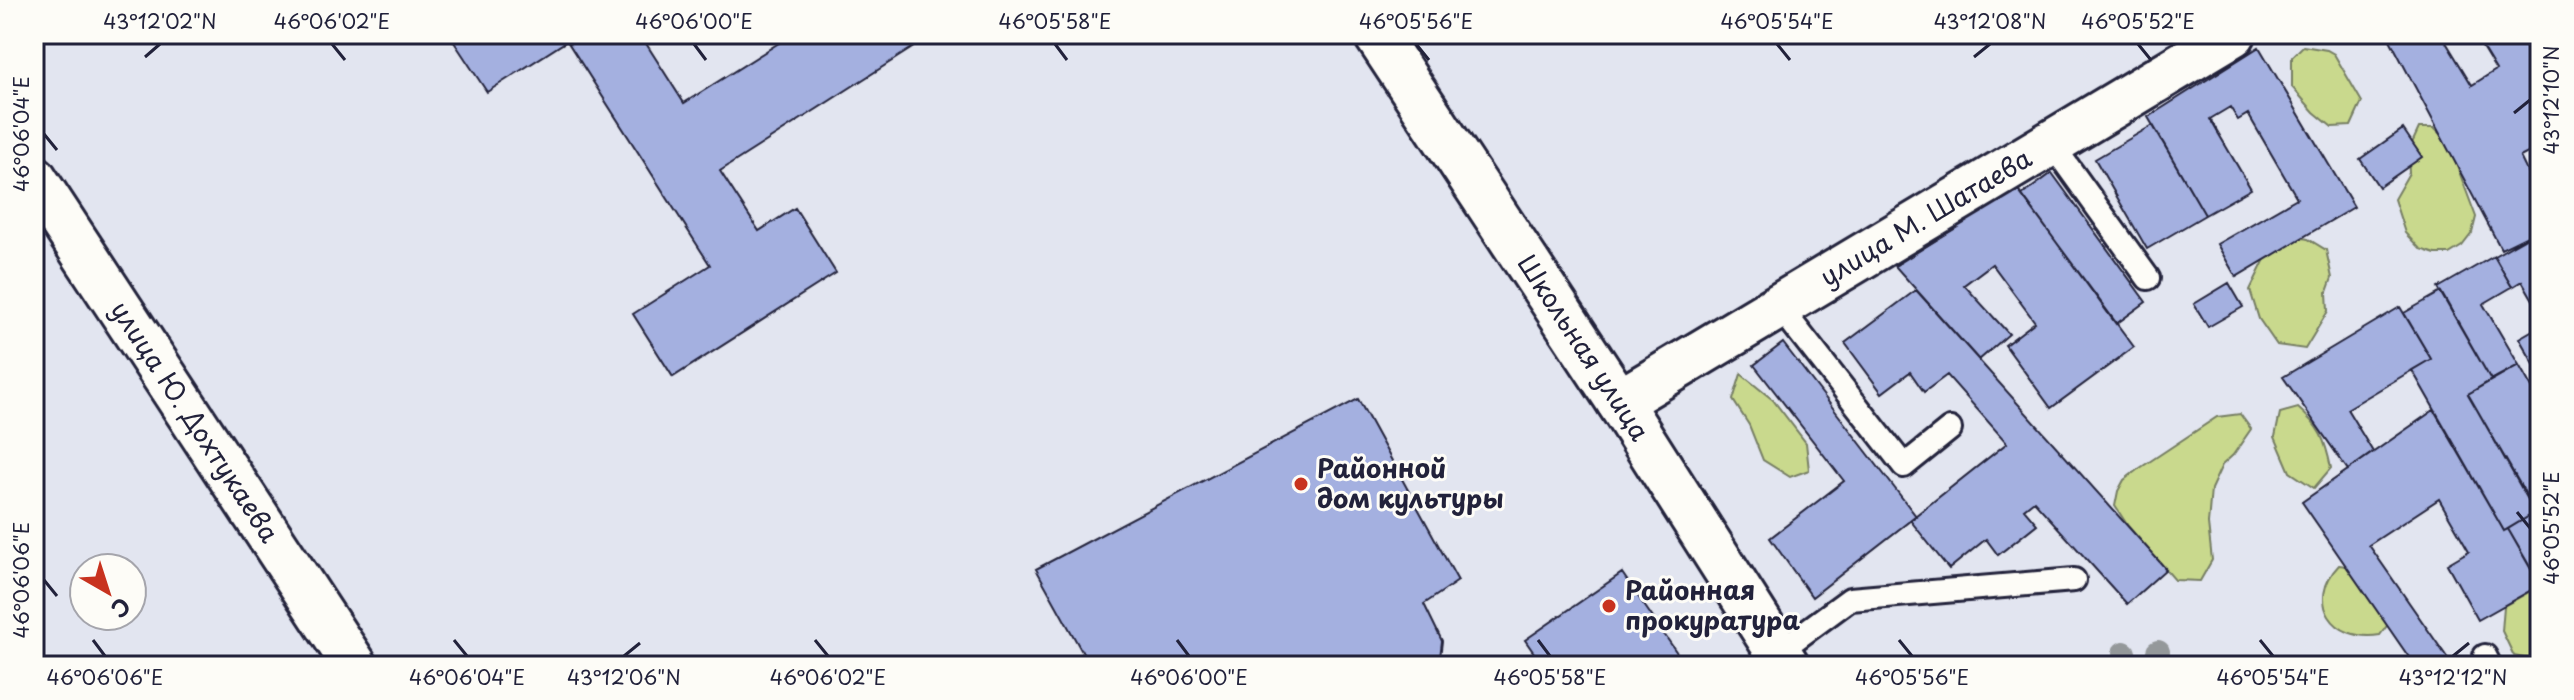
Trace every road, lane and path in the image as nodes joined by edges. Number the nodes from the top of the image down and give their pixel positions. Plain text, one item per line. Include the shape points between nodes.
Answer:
1 (1376, 34) edge
2 (2233, 34) edge
3 (2051, 143) junction
4 (34, 178) edge
5 (2148, 278) dead end
6 (1779, 306) junction
7 (1619, 402) junction
8 (1950, 429) dead end
9 (2074, 580) dead end
10 (1782, 659) edge
11 (355, 666) edge

1 - 7 street, Школьная улица
2 - 3 street, улица М. Шатаева
3 - 5 lane
3 - 6 street, улица М. Шатаева
4 - 11 street, улица Ю. Дохтукаева
6 - 7 street, улица М. Шатаева
6 - 8 lane via 1904,466
7 - 10 street, Школьная улица
9 - 10 lane via 1850,599

